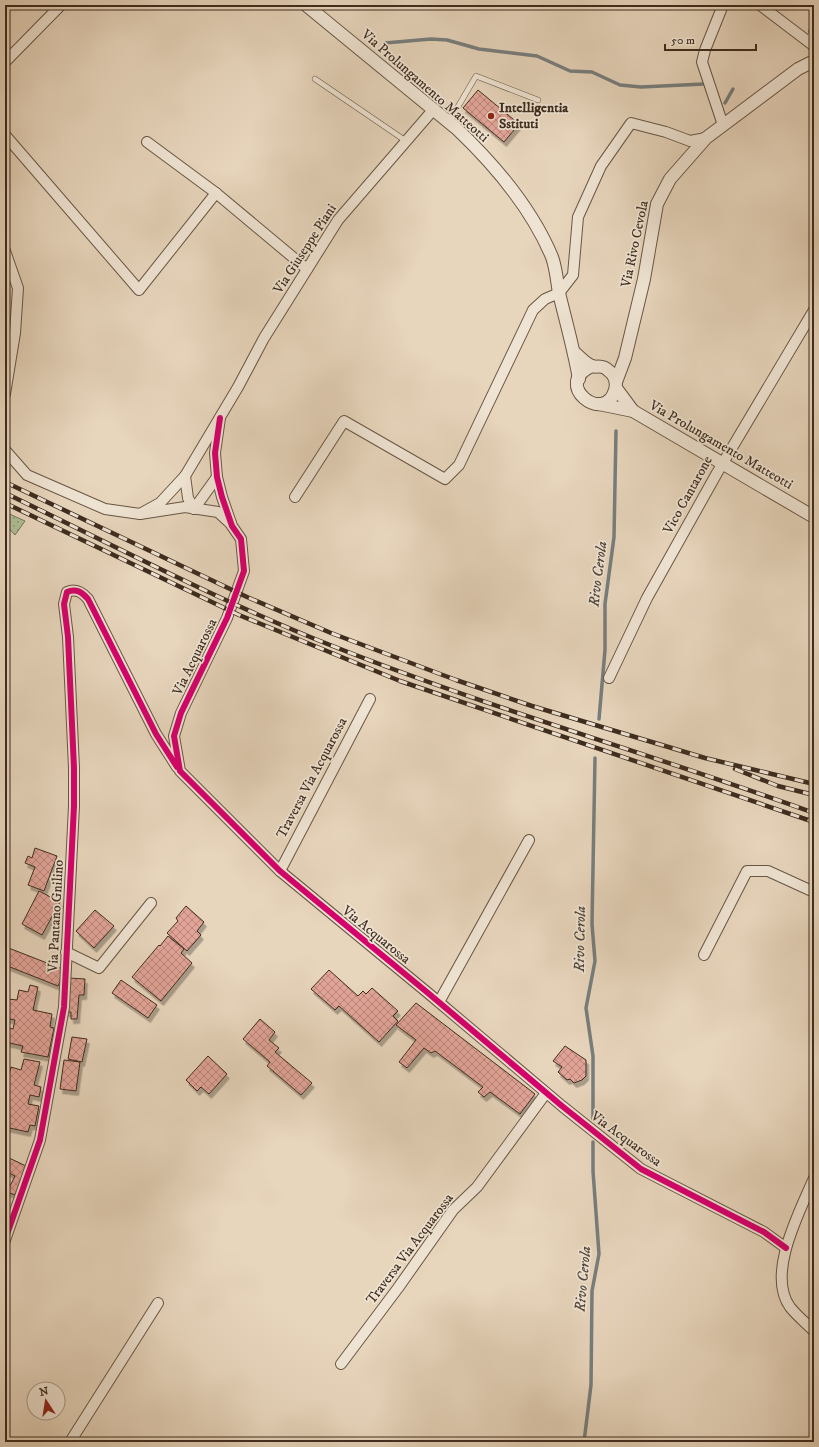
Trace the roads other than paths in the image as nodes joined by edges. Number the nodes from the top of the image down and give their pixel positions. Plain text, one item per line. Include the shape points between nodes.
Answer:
1 (61, 5) edge
2 (306, 5) edge
3 (723, 5) edge
4 (760, 5) edge
5 (814, 20) edge
6 (812, 44) edge
7 (814, 61) edge
8 (5, 62) edge
9 (315, 80) dead end
10 (538, 100) dead end
11 (433, 110) junction
12 (449, 122) junction
13 (723, 126) junction
14 (5, 135) edge
15 (706, 138) junction
16 (406, 141) junction
17 (147, 142) dead end
18 (216, 193) junction
19 (5, 251) edge
20 (308, 269) junction
21 (559, 293) junction
22 (814, 310) edge
23 (575, 353) junction
24 (625, 358) junction
25 (595, 366) junction
26 (578, 379) junction
27 (616, 385) junction
28 (5, 394) edge
29 (599, 404) junction
30 (633, 411) junction
31 (220, 418) junction
32 (5, 450) edge
33 (722, 464) junction
34 (185, 476) junction
35 (217, 477) junction
36 (295, 497) dead end
37 (194, 509) junction
38 (140, 514) junction
39 (814, 517) edge
40 (232, 526) junction
41 (608, 678) dead end
42 (370, 699) dead end
43 (180, 771) junction
44 (529, 840) dead end
45 (280, 871) junction
46 (814, 892) edge
47 (151, 903) dead end
48 (66, 952) junction
49 (704, 955) dead end
50 (439, 1002) junction
51 (546, 1093) junction
52 (814, 1178) edge
53 (5, 1240) edge
54 (786, 1248) junction
55 (158, 1303) dead end
56 (814, 1331) edge
57 (341, 1364) dead end
58 (70, 1442) edge

1 - 8 street
2 - 11 street, Via Prolungamento Matteotti
3 - 13 street via 702,62
4 - 6 street
5 - 6 lane
7 - 13 street, Via Rivo Cevola via 798,69
9 - 16 lane
10 - 12 lane via 476,76
11 - 12 street, Via Prolungamento Matteotti
11 - 16 street, Via Giuseppe Piani
12 - 21 street, Via Prolungamento Matteotti via 512,188 541,233 552,259
13 - 15 street, Via Rivo Cevola
14 - 18 street via 140,290
15 - 21 street via 690,141 631,123 601,166 578,217 573,275
15 - 24 street, Via Rivo Cevola via 670,179 656,204 644,279
16 - 20 street, Via Giuseppe Piani via 338,220
17 - 18 street
18 - 20 street
19 - 28 street via 18,288 15,334
20 - 31 street, Via Giuseppe Piani via 264,338
21 - 23 street, Via Prolungamento Matteotti
21 - 36 street via 545,299 533,310 459,465 445,479 344,421
22 - 33 street, Vico Cantarone
23 - 25 street, Via Prolungamento Matteotti
23 - 26 street, Via Prolungamento Matteotti
24 - 25 street
24 - 27 street, Via Rivo Cevola
25 - 26 street via 586,369
25 - 27 street, Via Prolungamento Matteotti via 610,371
26 - 29 street, Via Prolungamento Matteotti via 582,397 593,404
27 - 29 street via 610,399
27 - 30 street, Via Prolungamento Matteotti
29 - 30 street, Via Prolungamento Matteotti
30 - 33 street, Via Prolungamento Matteotti
31 - 34 street, Via Giuseppe Piani
31 - 35 street via 215,453
32 - 38 street via 27,474 105,509
33 - 39 street, Via Prolungamento Matteotti
33 - 41 street, Vico Cantarone via 647,598
34 - 37 street via 188,498
34 - 38 street, Via Giuseppe Piani via 160,503
35 - 37 street
35 - 40 street
37 - 38 street
37 - 40 street via 218,512
40 - 43 street, Via Acquarossa via 241,539 244,571 227,618 180,713 174,736
42 - 45 street, Traversa Via Acquarossa
43 - 45 street, Via Acquarossa
43 - 48 street, Via Pantano Gnilino via 156,734 88,600 77,590 67,592 64,604 68,637 74,806
44 - 50 street
45 - 50 street, Via Acquarossa
46 - 49 street via 768,871 746,871
47 - 48 street via 99,968
48 - 53 street, Via Pantano Gnilino via 64,1007 40,1140
50 - 51 street, Via Acquarossa
51 - 54 street, Via Acquarossa via 641,1169 764,1232
51 - 57 street, Traversa Via Acquarossa via 477,1187 453,1210
52 - 54 street
54 - 56 street via 781,1271 784,1292 790,1306
55 - 58 street

